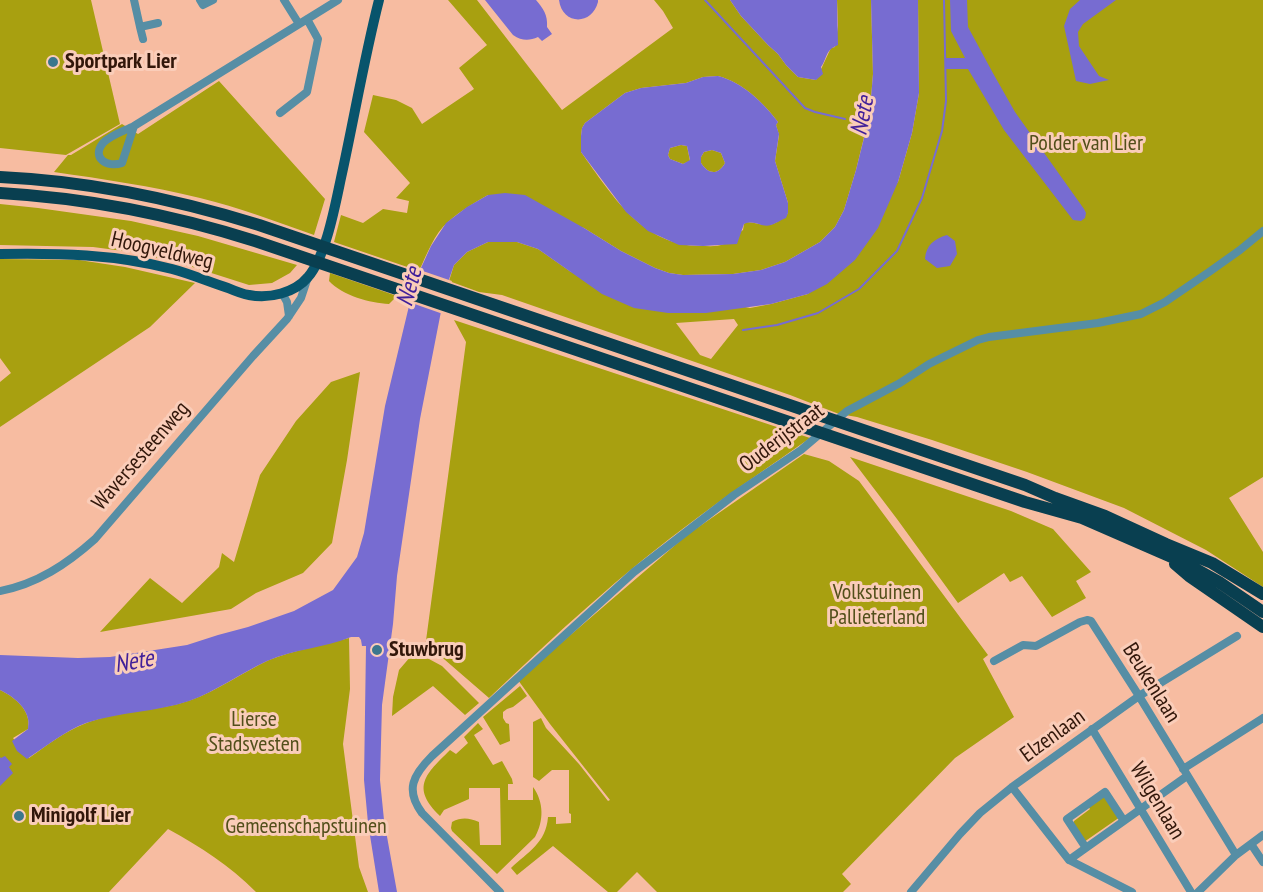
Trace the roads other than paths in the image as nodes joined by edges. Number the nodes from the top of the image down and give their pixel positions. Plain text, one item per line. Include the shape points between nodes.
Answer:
1 (134, 0) edge
2 (200, 0) edge
3 (213, 0) edge
4 (284, 0) edge
5 (338, 0) edge
6 (379, 0) edge
7 (307, 19) junction
8 (158, 23) dead end
9 (299, 24) junction
10 (140, 27) junction
11 (143, 39) dead end
12 (280, 113) dead end
13 (134, 126) junction
14 (0, 177) edge
15 (0, 194) edge
16 (1263, 231) edge
17 (0, 254) edge
18 (308, 277) junction
19 (282, 292) junction
20 (289, 316) junction
21 (1161, 547) junction
22 (0, 591) edge
23 (1263, 594) edge
24 (1263, 605) edge
25 (1263, 612) edge
26 (1263, 627) edge
27 (1237, 636) dead end
28 (994, 661) dead end
29 (1139, 696) junction
30 (1263, 718) edge
31 (1092, 729) junction
32 (1185, 773) junction
33 (1012, 787) junction
34 (1141, 809) junction
35 (1124, 821) junction
36 (1263, 835) edge
37 (1251, 843) junction
38 (1086, 848) junction
39 (1236, 855) junction
40 (1069, 860) junction
41 (1263, 862) edge
42 (500, 892) edge
43 (911, 892) edge
44 (1132, 892) edge
45 (1191, 892) edge
46 (1198, 892) edge

1 - 10 street
2 - 3 street via 203,5
4 - 9 street
5 - 7 street
6 - 18 main road, Waversesteenweg via 333,218
7 - 9 street
7 - 12 street via 318,39 307,92
8 - 10 street
9 - 13 street
10 - 11 street
13 - 13 street via 102,144 100,159 122,164
14 - 21 highway via 163,199 232,216 1025,484 1105,516
15 - 21 highway via 78,201 228,233
16 - 42 street, Ouderijstraat via 1209,272 1141,314 989,337 929,364 847,411 801,450 734,495 628,576 432,756 414,780 413,797 418,808
17 - 19 main road, Hoogveldweg via 108,257 171,269 248,295
18 - 19 main road, Hoogveldweg
18 - 20 street, Waversesteenweg
19 - 20 street
20 - 22 street, Waversesteenweg via 95,540 35,581
21 - 23 highway via 1212,562
21 - 24 highway via 1222,578
21 - 25 highway
21 - 26 highway via 1189,576
27 - 29 street, Elzenlaan
28 - 29 street, Beukenlaan via 1023,645 1036,646 1080,622 1091,621
29 - 31 street, Elzenlaan
29 - 32 street, Beukenlaan
30 - 32 street
31 - 33 street, Elzenlaan
31 - 34 street, Wilgenlaan
32 - 34 street
32 - 39 street, Beukenlaan
33 - 40 street
33 - 43 street, Elzenlaan via 980,813
34 - 35 street
34 - 45 street, Wilgenlaan
35 - 38 street
35 - 38 street via 1105,792 1067,819
36 - 37 street
37 - 39 street
37 - 41 street
38 - 40 street
39 - 46 street
40 - 44 street

